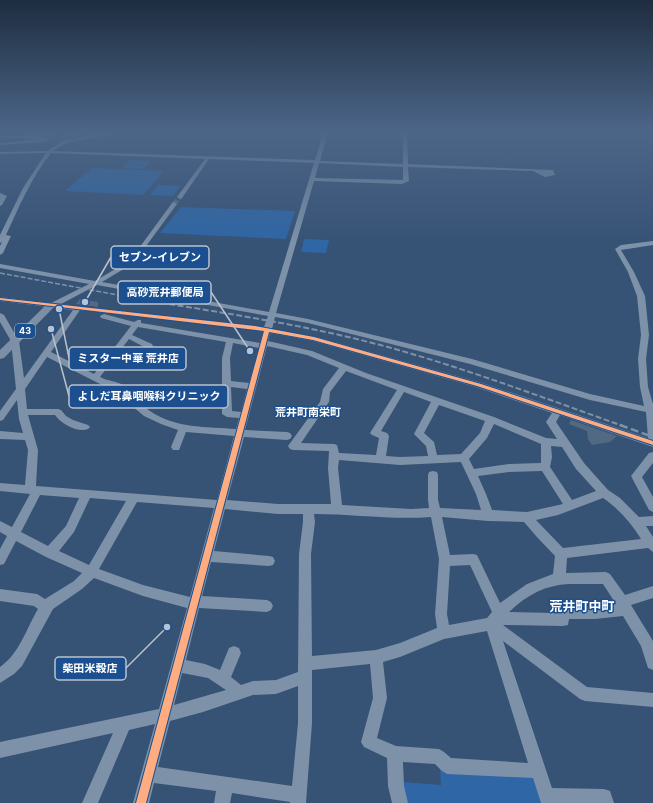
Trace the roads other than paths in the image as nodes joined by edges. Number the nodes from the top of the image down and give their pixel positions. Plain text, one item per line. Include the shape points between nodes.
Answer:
1 (39, 168) edge
2 (44, 168) edge
3 (200, 168) edge
4 (314, 168) edge
5 (406, 168) edge
6 (495, 168) edge
7 (552, 171) dead end
8 (312, 179) junction
9 (31, 181) junction
10 (0, 195) edge
11 (180, 197) tunnel mouth
12 (0, 204) edge
13 (174, 204) tunnel mouth
14 (11, 224) junction
15 (0, 231) edge
16 (0, 241) edge
17 (653, 243) edge
18 (0, 253) edge
19 (0, 266) edge
20 (94, 283) junction
21 (0, 299) edge
22 (50, 306) junction
23 (82, 309) junction
24 (272, 314) junction
25 (0, 315) edge
26 (143, 316) junction
27 (135, 326) junction
28 (267, 331) junction
29 (347, 332) junction
30 (128, 336) junction
31 (230, 340) junction
32 (15, 341) junction
33 (264, 344) junction
34 (338, 345) junction
35 (148, 346) dead end
36 (46, 353) junction
37 (0, 356) edge
38 (344, 367) junction
39 (95, 378) junction
40 (227, 384) junction
41 (252, 386) junction
42 (402, 388) junction
43 (20, 390) junction
44 (437, 400) junction
45 (650, 410) junction
46 (558, 411) junction
47 (23, 412) junction
48 (244, 414) junction
49 (0, 418) edge
50 (491, 419) junction
51 (85, 427) dead end
52 (183, 428) junction
53 (240, 433) junction
54 (0, 435) edge
55 (288, 436) dead end
56 (28, 437) junction
57 (653, 439) edge
58 (546, 442) junction
59 (564, 443) junction
60 (653, 443) edge
61 (176, 447) dead end
62 (334, 456) junction
63 (653, 456) edge
64 (464, 458) junction
65 (433, 459) junction
66 (380, 460) junction
67 (545, 466) junction
68 (470, 473) junction
69 (433, 475) dead end
70 (0, 487) edge
71 (34, 489) junction
72 (87, 493) junction
73 (604, 493) junction
74 (650, 497) edge
75 (134, 498) junction
76 (569, 504) junction
77 (220, 505) junction
78 (653, 507) edge
79 (308, 509) junction
80 (337, 509) junction
81 (436, 512) junction
82 (488, 516) junction
83 (527, 517) junction
84 (653, 521) edge
85 (637, 522) junction
86 (0, 526) edge
87 (15, 534) junction
88 (652, 545) edge
89 (50, 552) junction
90 (561, 554) junction
91 (206, 556) junction
92 (0, 560) edge
93 (270, 561) dead end
94 (445, 561) junction
95 (91, 572) junction
96 (559, 579) junction
97 (653, 592) edge
98 (0, 595) edge
99 (194, 603) junction
100 (266, 606) dead end
101 (624, 606) junction
102 (46, 608) junction
103 (495, 619) junction
104 (444, 632) junction
105 (234, 653) dead end
106 (376, 657) junction
107 (653, 663) edge
108 (177, 666) junction
109 (304, 670) junction
110 (0, 676) edge
111 (223, 679) junction
112 (240, 692) junction
113 (653, 700) edge
114 (165, 715) junction
115 (125, 723) junction
116 (0, 750) edge
117 (395, 754) junction
118 (539, 771) junction
119 (149, 774) junction
120 (225, 785) junction
121 (299, 799) edge
122 (548, 800) edge
123 (90, 803) edge
124 (140, 803) edge
125 (222, 803) edge
126 (400, 803) edge
127 (606, 803) edge

1 - 9 street
2 - 14 street
3 - 11 street
4 - 8 street
5 - 8 street via 406,181 402,182
6 - 7 street via 534,170 549,176 553,175
8 - 24 street
9 - 14 street
9 - 15 street via 26,185
10 - 12 street via 4,196
13 - 20 street via 135,257
14 - 16 street
14 - 18 street
17 - 45 street via 618,249 641,296 645,336 642,359 644,387
19 - 20 street
20 - 22 street
20 - 24 street
21 - 22 street
22 - 23 street
22 - 32 main road, 43
23 - 26 street
23 - 27 street
23 - 36 street
24 - 28 street
24 - 29 street
25 - 32 street
26 - 27 street
26 - 28 street
27 - 30 street
27 - 31 street
28 - 33 street
28 - 34 street
29 - 34 street
29 - 45 street via 472,362 590,398
30 - 35 street
30 - 39 street
31 - 33 street
31 - 40 street via 226,354
32 - 37 main road, 43
32 - 43 street
33 - 38 street via 309,353
33 - 41 street
34 - 46 street via 479,385
36 - 39 street
36 - 43 street
38 - 42 street
38 - 62 street via 326,391 329,403 292,446 334,448
39 - 52 street via 120,387 147,414
40 - 41 street
40 - 48 street via 227,414
41 - 48 street
42 - 44 street
42 - 66 street via 375,433 384,436
43 - 47 street
43 - 49 street
44 - 50 street
44 - 65 street via 419,434 431,445
45 - 57 street
46 - 59 street via 551,422
46 - 60 street
47 - 51 street via 58,412 61,418
47 - 56 street
48 - 53 street
50 - 58 street
50 - 64 street via 484,435
52 - 53 street
52 - 61 street
53 - 55 street
53 - 77 street
54 - 56 street
56 - 71 street via 33,450
58 - 59 street
58 - 67 street
59 - 73 street
62 - 66 street
62 - 80 street
63 - 74 street via 636,476
64 - 65 street
64 - 68 street
65 - 66 street
67 - 68 street
67 - 76 street
68 - 82 street via 487,508
69 - 81 street via 433,500
70 - 71 street
71 - 72 street
71 - 87 street
72 - 75 street
72 - 89 street via 70,529
73 - 76 street
73 - 85 street
74 - 78 street
75 - 77 street
75 - 95 street
76 - 83 street via 558,510
77 - 79 street
77 - 91 street
79 - 80 street
79 - 109 street
80 - 81 street via 411,514
81 - 82 street
81 - 94 street
82 - 83 street
83 - 90 street
84 - 85 street
85 - 88 street
86 - 87 street
87 - 89 street
87 - 92 street
88 - 90 street via 618,546
89 - 95 street
90 - 96 street
91 - 93 street
91 - 99 street
94 - 103 street via 474,559
94 - 104 street via 441,614
95 - 99 street via 142,590
95 - 102 street via 82,582
96 - 101 street via 606,578
96 - 103 street via 529,589 510,602
97 - 101 street
98 - 102 street via 37,600
99 - 100 street
99 - 108 street
101 - 103 street via 595,613 561,613 563,620
101 - 107 street via 647,643
102 - 110 street via 30,642 8,670
103 - 104 street
103 - 113 street via 585,694
103 - 118 street
104 - 106 street
105 - 111 street
106 - 109 street
106 - 117 street via 380,698 369,742
108 - 111 street via 205,669
108 - 114 street
109 - 112 street via 276,687 253,688
109 - 121 street via 304,723
111 - 112 street
112 - 114 street
114 - 115 street
114 - 119 street
115 - 116 street
115 - 123 street
117 - 118 street via 439,757 447,766
117 - 126 street via 396,786
118 - 122 street
119 - 120 street
119 - 124 street
120 - 121 street
120 - 125 street
122 - 127 street via 604,797

